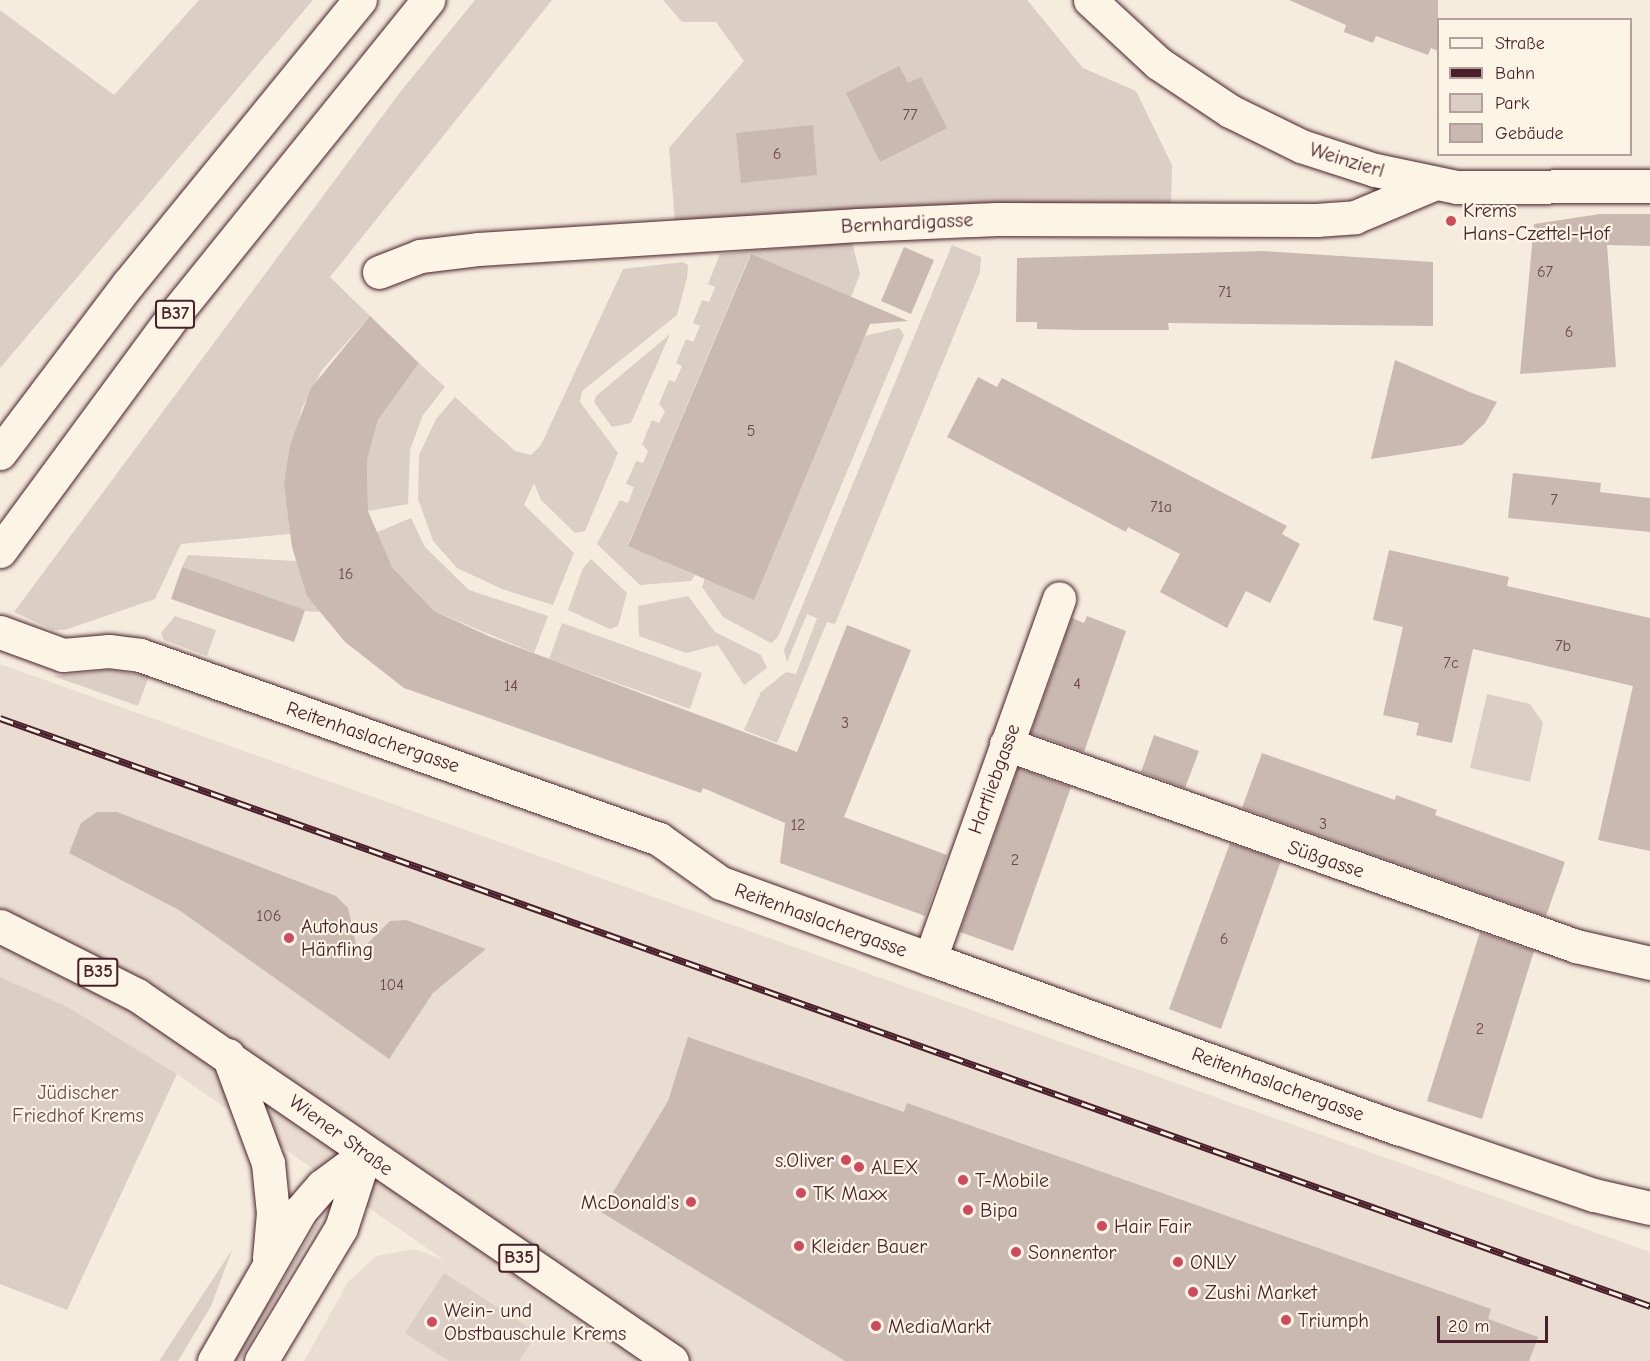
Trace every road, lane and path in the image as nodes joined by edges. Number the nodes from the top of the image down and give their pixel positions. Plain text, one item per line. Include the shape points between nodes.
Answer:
1 (360, 0) edge
2 (428, 0) edge
3 (1090, 0) edge
4 (1433, 184) junction
5 (1650, 186) edge
6 (379, 272) dead end
7 (0, 453) edge
8 (0, 551) edge
9 (1059, 598) dead end
10 (0, 632) edge
11 (1006, 744) junction
12 (0, 926) edge
13 (930, 960) junction
14 (1650, 963) edge
15 (228, 1055) junction
16 (365, 1154) junction
17 (1650, 1208) edge
18 (268, 1266) junction
19 (214, 1361) edge
20 (261, 1361) edge
21 (672, 1361) edge

1 - 7 street via 128,284
2 - 8 street, B37 via 174,315
3 - 4 street, Weinzierl via 1158,63 1230,111 1301,146
4 - 5 street, Weinzierl via 1485,189
4 - 6 street, Bernhardigasse via 1355,216 1316,220 997,219 858,225 478,249 420,256
9 - 11 street, Hartliebgasse
10 - 13 street, Reitenhaslachergasse via 63,655 109,651 152,659 659,839 720,883
11 - 13 street, Hartliebgasse
11 - 14 street, Süßgasse via 1576,946
12 - 15 street, Wiener Straße / B35 via 110,979
13 - 17 street, Reitenhaslachergasse via 1594,1195
15 - 16 street, Wiener Straße / B35
15 - 18 street via 268,1163 273,1213
16 - 18 street via 322,1186 301,1210
16 - 20 street via 342,1228
16 - 21 street, Wiener Straße / B35
18 - 19 street

